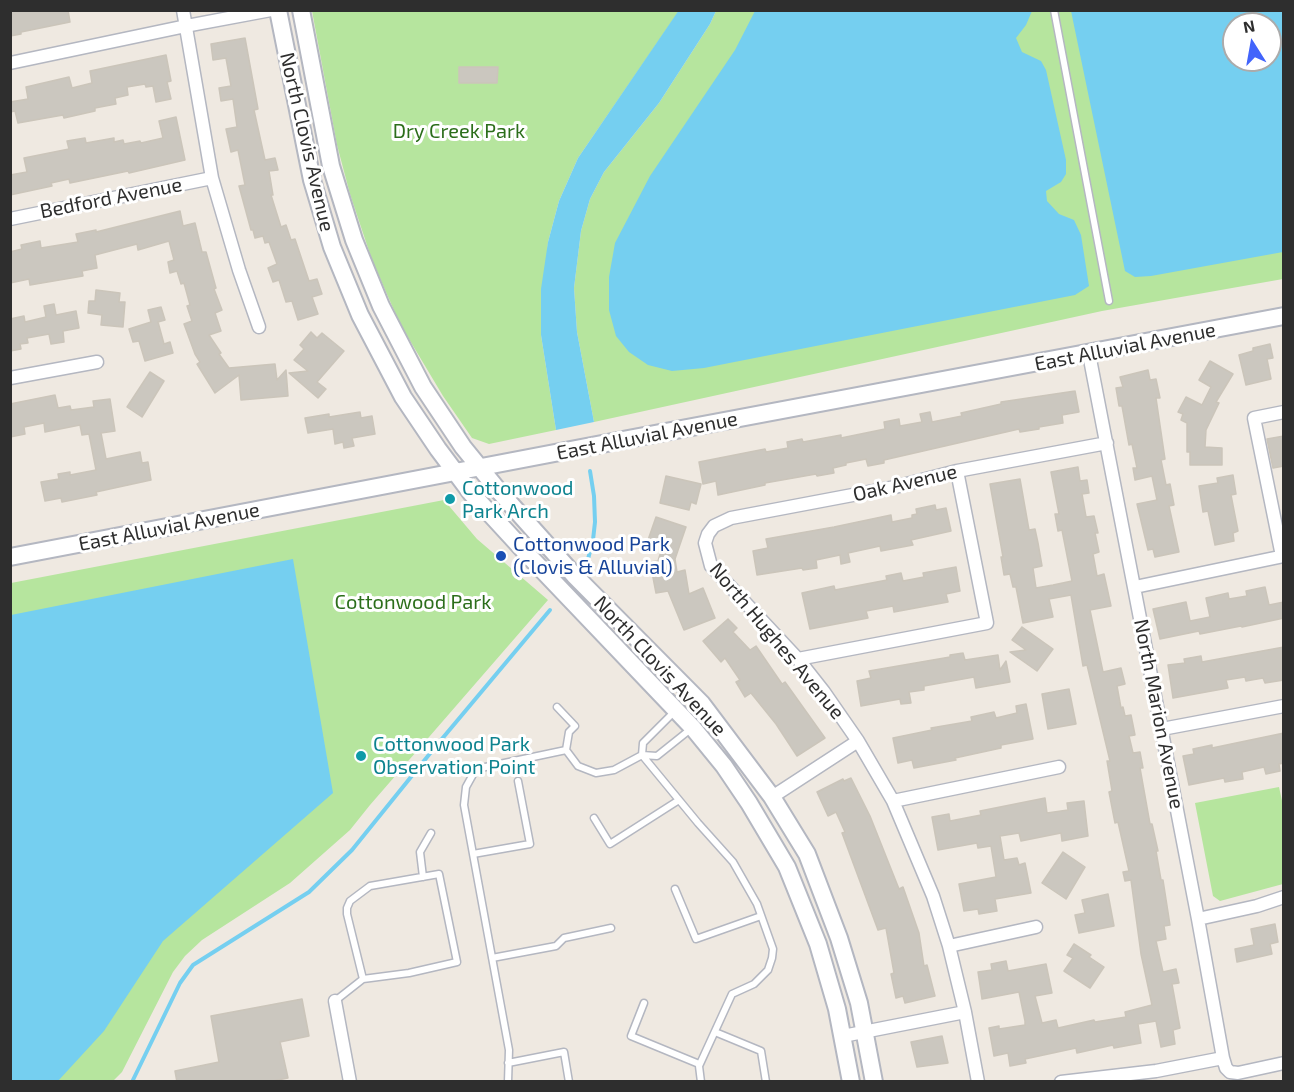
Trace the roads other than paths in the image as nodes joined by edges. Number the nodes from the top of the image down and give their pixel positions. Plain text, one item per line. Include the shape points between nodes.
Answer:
1 (183, 10) edge
2 (271, 10) edge
3 (279, 10) edge
4 (301, 10) edge
5 (1054, 10) edge
6 (186, 26) junction
7 (10, 63) edge
8 (331, 166) junction
9 (212, 178) junction
10 (10, 219) edge
11 (1109, 301) dead end
12 (1284, 316) edge
13 (259, 327) dead end
14 (1089, 354) junction
15 (97, 362) dead end
16 (10, 378) edge
17 (1284, 412) edge
18 (1107, 442) junction
19 (479, 468) junction
20 (957, 471) junction
21 (455, 473) junction
22 (708, 534) joint
23 (1283, 556) edge
24 (10, 557) edge
25 (1135, 587) junction
26 (798, 659) junction
27 (1284, 706) edge
28 (557, 707) dead end
29 (677, 710) junction
30 (693, 728) junction
31 (1162, 729) junction
32 (858, 741) junction
33 (566, 750) junction
34 (642, 755) junction
35 (1059, 767) dead end
36 (518, 781) dead end
37 (772, 796) junction
38 (679, 800) junction
39 (893, 801) junction
40 (594, 818) dead end
41 (431, 833) dead end
42 (473, 854) junction
43 (423, 877) junction
44 (675, 889) dead end
45 (1284, 897) edge
46 (761, 916) junction
47 (1198, 919) junction
48 (1036, 927) dead end
49 (611, 928) dead end
50 (949, 946) junction
51 (492, 958) junction
52 (363, 980) junction
53 (334, 1001) joint
54 (644, 1003) dead end
55 (965, 1012) junction
56 (715, 1032) junction
57 (865, 1032) junction
58 (843, 1036) junction
59 (1223, 1058) junction
60 (508, 1063) junction
61 (1284, 1063) edge
62 (699, 1064) junction
63 (350, 1082) edge
64 (508, 1082) edge
65 (569, 1082) edge
66 (700, 1082) edge
67 (766, 1082) edge
68 (851, 1082) edge
69 (874, 1082) edge
70 (978, 1082) edge
71 (1061, 1082) edge

1 - 6 street
2 - 6 street
3 - 8 main road via 290,21 312,123
3 - 21 main road, North Clovis Avenue via 312,180 332,247 360,315 403,397
4 - 8 main road, North Clovis Avenue
5 - 11 lane
6 - 7 street
6 - 9 street
8 - 19 main road, North Clovis Avenue via 354,240 381,306 423,387
9 - 10 street, Bedford Avenue
9 - 13 street
12 - 14 main road, East Alluvial Avenue
14 - 18 street, North Marion Avenue
14 - 19 main road, East Alluvial Avenue
15 - 16 street
17 - 23 street via 1254,418
18 - 20 street, Oak Avenue
18 - 25 street, North Marion Avenue
19 - 21 main road, East Alluvial Avenue
19 - 37 main road, North Clovis Avenue via 574,575 702,704
20 - 22 street, Oak Avenue via 895,487 731,518 714,526
20 - 26 street via 987,623
21 - 24 main road, East Alluvial Avenue
21 - 29 main road, North Clovis Avenue
22 - 26 street, North Hughes Avenue via 705,543 711,566
23 - 25 street
25 - 31 street, North Marion Avenue
26 - 32 street, North Hughes Avenue
27 - 31 street
28 - 33 lane via 575,726 569,732
29 - 30 main road, North Clovis Avenue
29 - 34 lane via 643,743
29 - 37 main road via 697,715 746,775
30 - 34 lane via 657,756
30 - 58 main road, North Clovis Avenue via 734,781 787,867 818,944
31 - 47 street, North Marion Avenue
32 - 37 street
32 - 39 street, North Hughes Avenue
33 - 34 lane via 578,766 596,773 614,770
33 - 42 lane via 476,769 466,787 464,805
34 - 38 lane
35 - 39 street
36 - 42 lane via 530,844
37 - 57 main road, North Clovis Avenue via 807,854 824,896
38 - 40 lane via 610,844
38 - 46 lane via 733,862
39 - 50 street, North Hughes Avenue via 933,896
41 - 43 lane via 420,852
42 - 51 lane
43 - 52 lane via 370,886 350,901 347,914
43 - 52 lane via 440,874 457,962
44 - 46 lane via 696,939
45 - 47 street
46 - 56 lane via 773,949 768,970 754,984 732,994
47 - 59 street, North Marion Avenue
48 - 50 street
49 - 51 lane via 564,938 556,946
50 - 55 street, North Hughes Avenue
51 - 60 lane
52 - 53 lane
53 - 63 street
54 - 62 lane via 631,1036
55 - 57 street
55 - 70 street, North Hughes Avenue
56 - 62 lane
56 - 67 lane via 761,1051
57 - 58 street
57 - 69 main road, North Clovis Avenue
58 - 68 main road, North Clovis Avenue
59 - 61 street, North Marion Avenue via 1226,1068 1238,1073
59 - 71 street
60 - 64 lane
60 - 65 lane via 564,1052
62 - 66 lane

